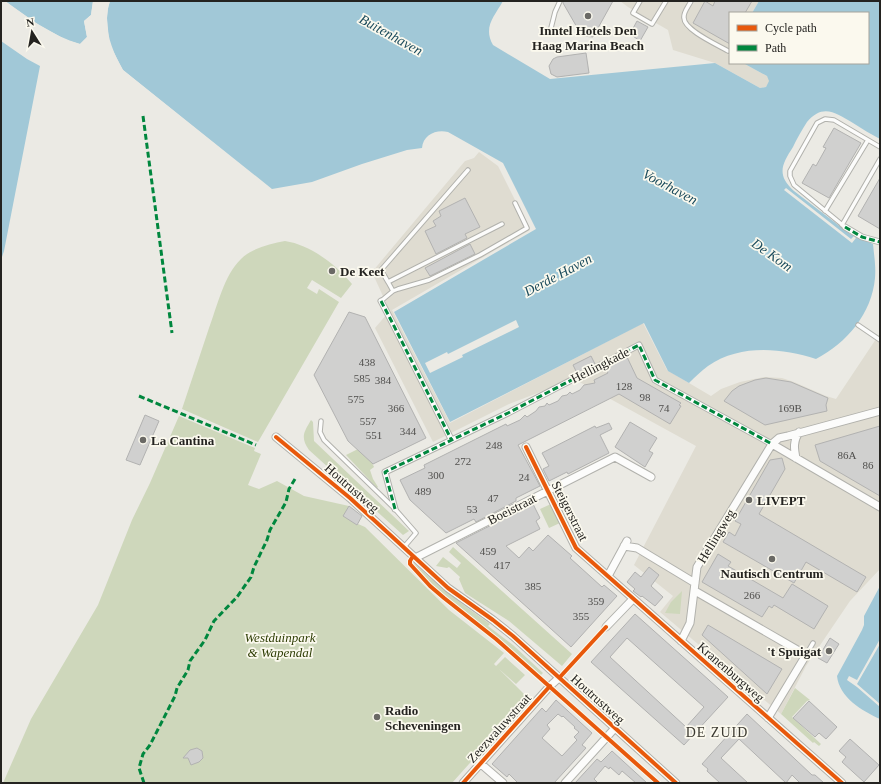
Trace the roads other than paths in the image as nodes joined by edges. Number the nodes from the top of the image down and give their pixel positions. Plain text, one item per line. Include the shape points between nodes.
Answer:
1 (560, 1) edge
2 (640, 1) edge
3 (666, 1) edge
4 (691, 1) edge
5 (551, 28) dead end
6 (728, 50) dead end
7 (868, 140) junction
8 (880, 147) edge
9 (880, 159) edge
10 (468, 170) dead end
11 (515, 203) dead end
12 (825, 210) junction
13 (502, 224) dead end
14 (844, 226) junction
15 (880, 242) edge
16 (388, 282) junction
17 (393, 291) junction
18 (380, 301) joint
19 (858, 325) dead end
20 (880, 340) edge
21 (880, 410) edge
22 (321, 421) dead end
23 (799, 432) junction
24 (276, 437) dead end
25 (451, 439) junction
26 (772, 444) junction
27 (526, 446) dead end
28 (796, 458) junction
29 (651, 477) dead end
30 (548, 491) junction
31 (880, 507) edge
32 (395, 509) junction
33 (404, 547) junction
34 (415, 558) junction
35 (608, 576) junction
36 (695, 587) junction
37 (633, 598) junction
38 (606, 627) dead end
39 (681, 641) junction
40 (813, 642) dead end
41 (806, 654) junction
42 (560, 677) junction
43 (768, 718) junction
44 (615, 728) junction
45 (480, 763) junction
46 (671, 781) edge
47 (463, 783) edge
48 (503, 783) edge
49 (565, 783) edge
50 (842, 783) edge

1 - 5 lane
2 - 3 lane via 633,14 652,24
4 - 6 lane via 684,13 687,27
7 - 8 lane
7 - 12 lane
7 - 12 lane via 830,119 817,123 790,171 790,176 794,185
9 - 14 lane
10 - 16 lane via 381,270
11 - 17 lane via 527,228 429,280
12 - 14 lane
13 - 16 lane
14 - 15 street via 862,237
16 - 17 lane
17 - 18 lane
18 - 25 street
19 - 20 lane
21 - 23 street
22 - 32 lane via 320,432 324,440
23 - 26 street via 780,438
23 - 28 street via 794,440
24 - 33 street, Houtrustweg
25 - 26 street, Hellingkade via 508,413 639,345 655,380
25 - 32 street, Hellingkade via 385,472
26 - 28 street
26 - 36 street, Hellingweg via 697,567
27 - 30 street, Steigerstraat
28 - 31 street
29 - 30 street, Boeistraat via 615,457
30 - 34 street, Boeistraat
30 - 35 street, Steigerstraat via 576,548
32 - 33 lane via 416,532
33 - 34 street, Houtrustweg
34 - 42 street, Houtrustweg via 448,588 493,620
35 - 36 street via 626,544 637,548
35 - 37 street, Kranenburgweg
36 - 39 street, Hellingweg via 690,623
36 - 41 street
37 - 38 street
37 - 39 street, Kranenburgweg
39 - 43 street, Kranenburgweg
40 - 41 lane
41 - 43 street, Kranenburgweg
42 - 44 street, Houtrustweg
42 - 45 street, Zeezwaluwstraat
43 - 50 street, Kranenburgweg
44 - 46 street, Houtrustweg
44 - 49 street
45 - 47 street, Zeezwaluwstraat
45 - 48 street

